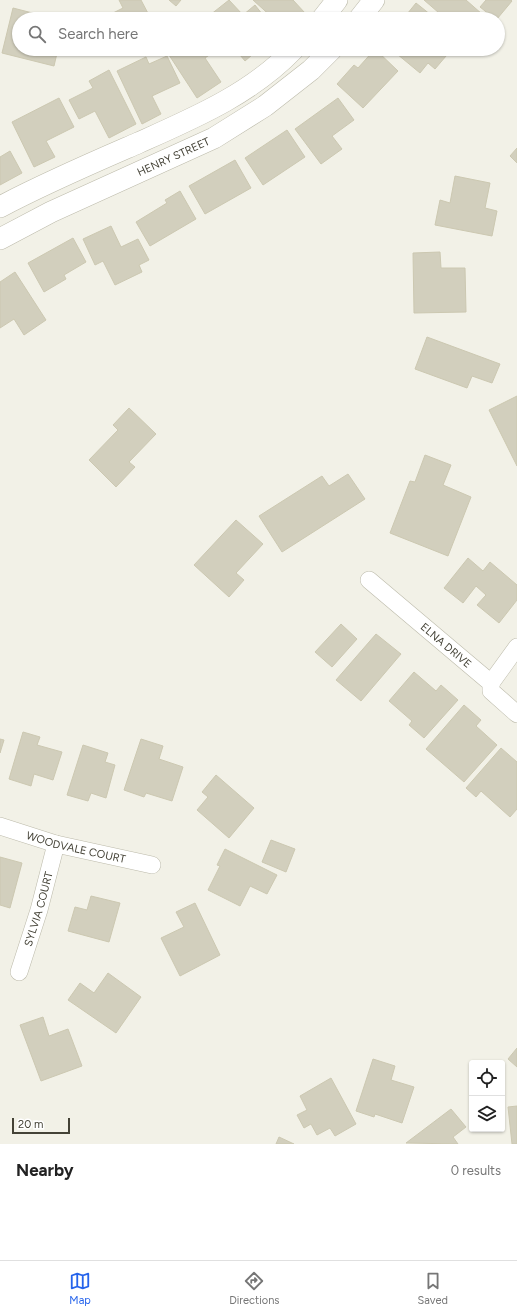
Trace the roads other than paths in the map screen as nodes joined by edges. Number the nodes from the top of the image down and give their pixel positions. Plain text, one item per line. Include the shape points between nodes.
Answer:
1 (337, 0) edge
2 (374, 0) edge
3 (328, 12) edge
4 (365, 12) edge
5 (286, 56) edge
6 (325, 56) edge
7 (0, 206) edge
8 (0, 239) edge
9 (369, 580) dead end
10 (517, 647) edge
11 (491, 683) junction
12 (517, 714) edge
13 (0, 826) edge
14 (56, 844) junction
15 (152, 865) dead end
16 (19, 972) dead end

1 - 3 street
2 - 4 street
5 - 7 street via 253,84 204,114
6 - 8 street, HENRY STREET via 265,106 214,138 51,212
9 - 11 street, ELNA DRIVE
10 - 11 street
11 - 12 street, ELNA DRIVE via 491,691
13 - 14 street, WOODVALE COURT
14 - 15 street, WOODVALE COURT
14 - 16 street, SYLVIA COURT

